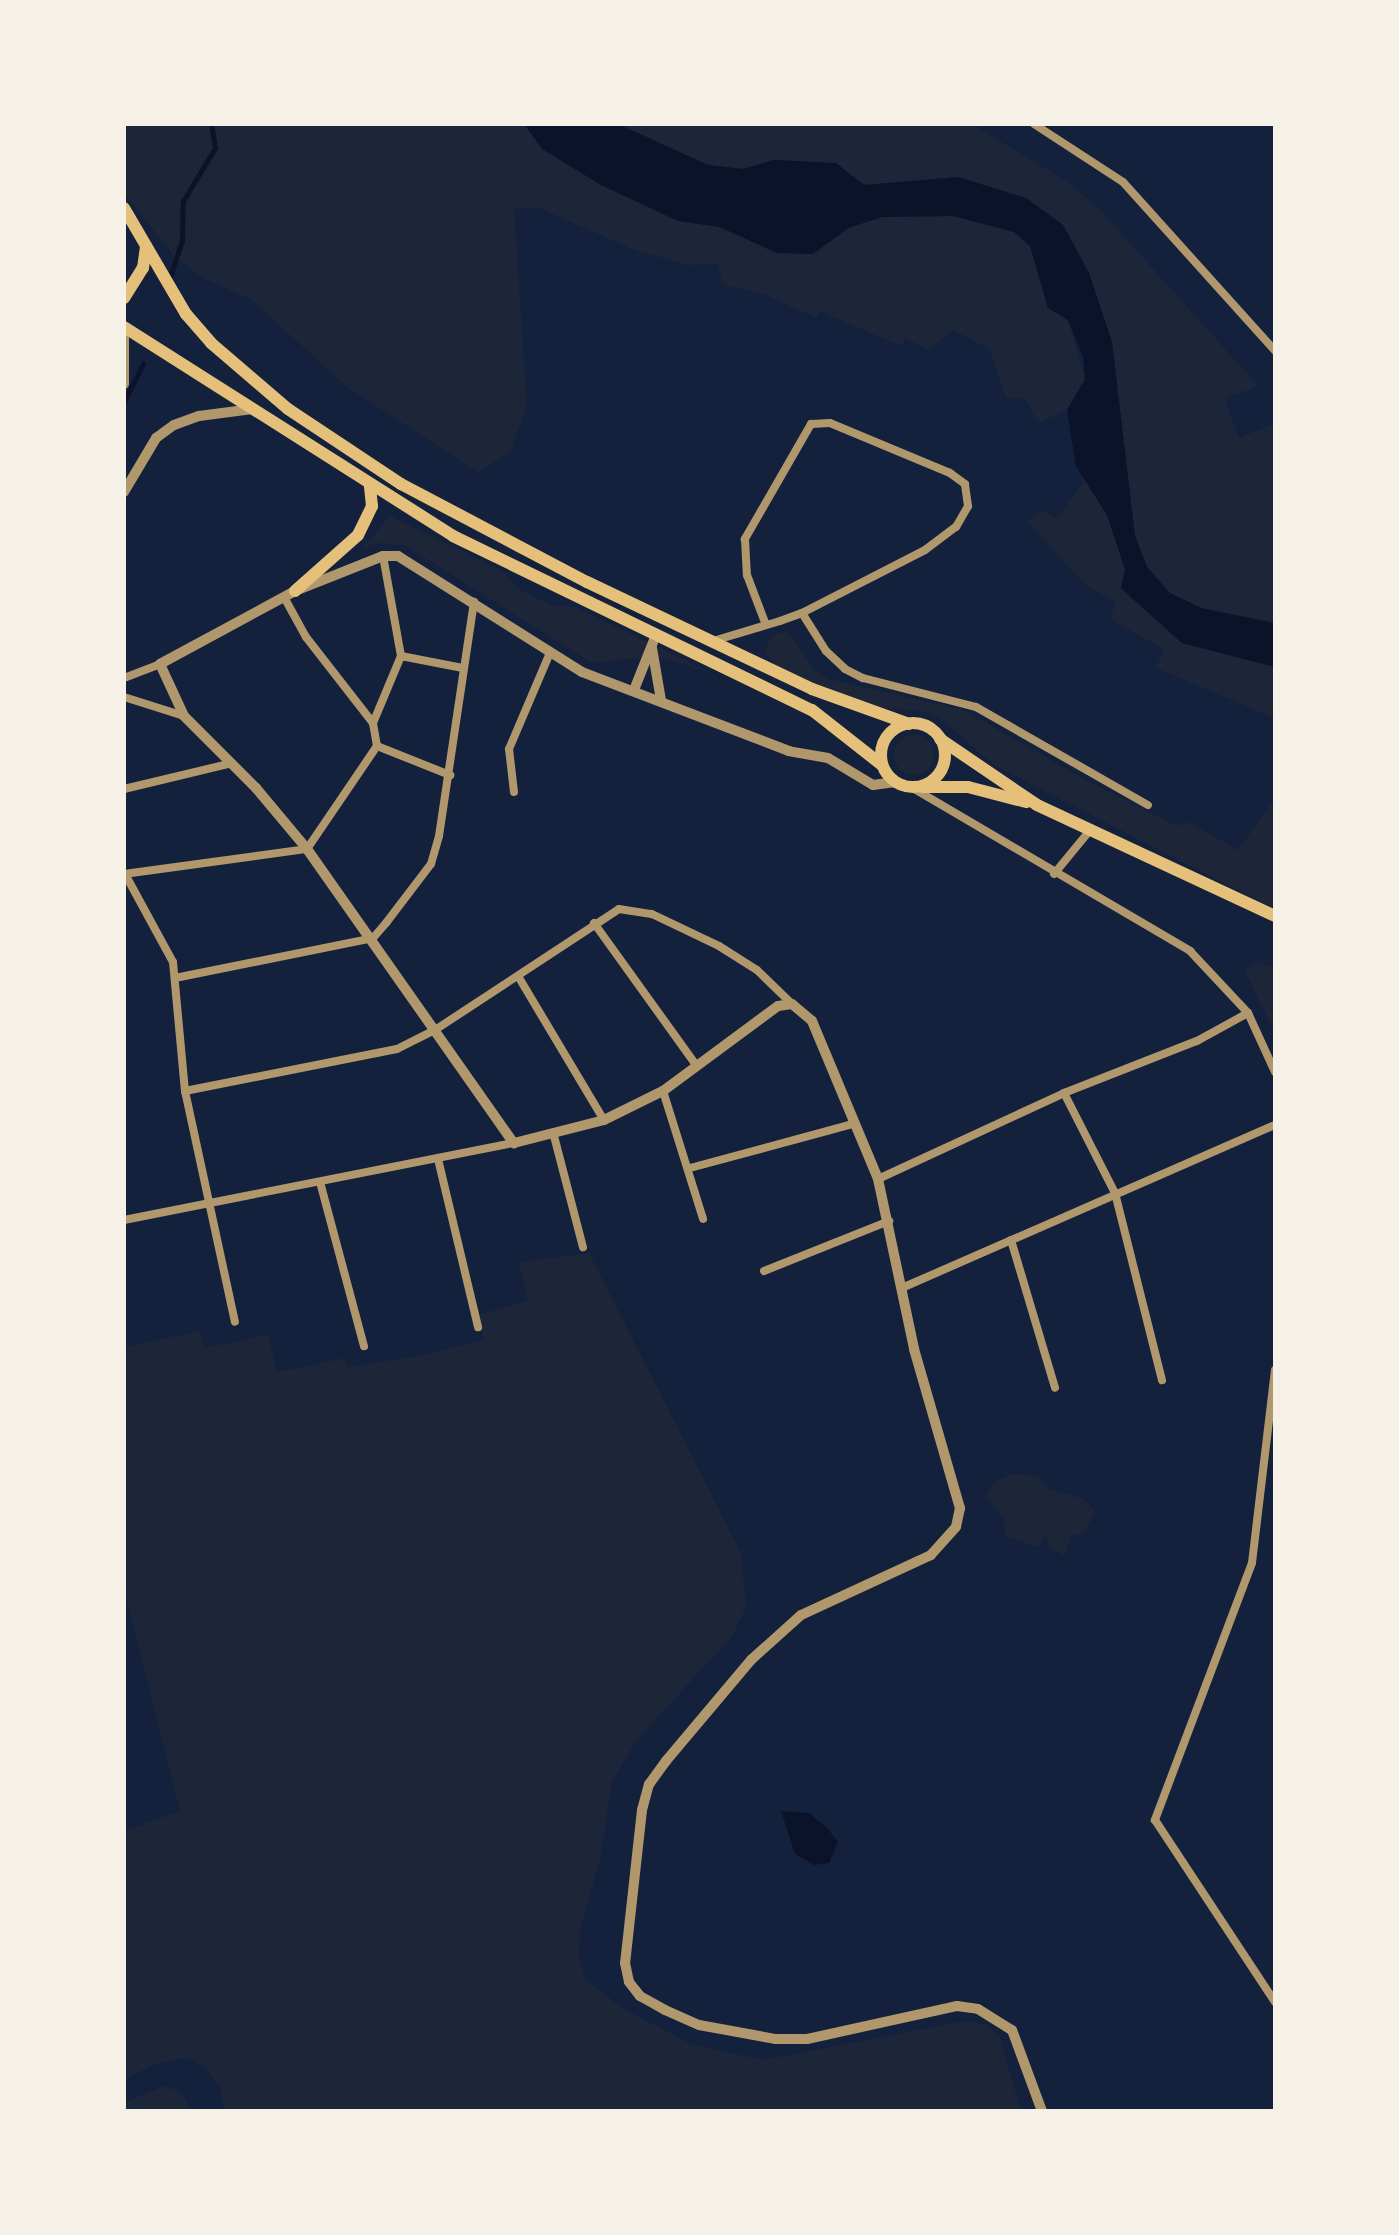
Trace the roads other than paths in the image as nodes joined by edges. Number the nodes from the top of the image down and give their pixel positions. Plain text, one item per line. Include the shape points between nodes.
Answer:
1 (1034, 124) edge
2 (124, 208) edge
3 (146, 246) junction
4 (124, 298) edge
5 (124, 328) edge
6 (1275, 351) edge
7 (124, 384) edge
8 (253, 409) junction
9 (370, 486) junction
10 (124, 492) edge
11 (383, 556) junction
12 (289, 594) junction
13 (474, 602) junction
14 (802, 613) junction
15 (766, 625) junction
16 (654, 641) junction
17 (712, 641) junction
18 (549, 655) junction
19 (401, 656) junction
20 (160, 664) junction
21 (463, 668) junction
22 (124, 678) edge
23 (634, 690) junction
24 (124, 697) edge
25 (663, 700) junction
26 (184, 716) junction
27 (373, 723) junction
28 (909, 724) junction
29 (940, 739) junction
30 (377, 746) junction
31 (232, 763) junction
32 (882, 765) junction
33 (450, 775) junction
34 (895, 782) junction
35 (915, 787) junction
36 (124, 789) edge
37 (514, 792) dead end
38 (1037, 805) junction
39 (1148, 805) dead end
40 (1091, 829) junction
41 (307, 849) junction
42 (124, 874) edge
43 (1054, 874) junction
44 (1275, 916) edge
45 (594, 923) junction
46 (373, 938) junction
47 (518, 976) junction
48 (175, 978) junction
49 (792, 1004) junction
50 (1248, 1013) junction
51 (435, 1030) junction
52 (696, 1065) junction
53 (1275, 1072) edge
54 (185, 1091) junction
55 (663, 1091) junction
56 (1064, 1093) junction
57 (604, 1120) junction
58 (853, 1124) junction
59 (1275, 1125) edge
60 (554, 1136) junction
61 (514, 1143) junction
62 (438, 1159) junction
63 (690, 1168) junction
64 (878, 1179) junction
65 (320, 1182) junction
66 (1115, 1193) junction
67 (208, 1206) junction
68 (703, 1219) dead end
69 (124, 1220) edge
70 (889, 1221) junction
71 (1011, 1240) junction
72 (583, 1247) dead end
73 (764, 1271) dead end
74 (904, 1287) junction
75 (235, 1322) dead end
76 (478, 1327) dead end
77 (364, 1346) dead end
78 (1275, 1370) edge
79 (1162, 1380) dead end
80 (1055, 1388) dead end
81 (1275, 2002) edge
82 (1042, 2111) edge

1 - 6 street via 1123,182
2 - 3 main road
3 - 4 main road via 143,268
3 - 17 main road via 186,314 288,409 450,511
5 - 7 street
5 - 8 main road
8 - 9 main road
8 - 10 street via 174,425 156,438
9 - 12 main road via 372,506 358,535
9 - 16 main road via 453,536
11 - 12 street
11 - 13 street via 409,558
11 - 19 street
12 - 20 street
12 - 27 street via 306,637
13 - 18 street
13 - 21 street
14 - 15 street
14 - 15 street via 925,550 956,527 968,506 965,484 830,423 811,424 745,539 747,575
14 - 39 street via 826,651 845,669 976,707
15 - 17 street
16 - 23 street
16 - 25 street
16 - 32 main road via 812,710
17 - 28 main road via 850,707
18 - 23 street
18 - 37 street via 509,749
19 - 21 street
19 - 27 street
20 - 22 street
20 - 26 street
21 - 33 street
23 - 25 street
24 - 26 street
25 - 34 street via 789,751 828,758 873,785
26 - 31 street
27 - 30 street
28 - 29 main road via 927,727
28 - 32 main road via 884,743
29 - 35 main road via 942,768
29 - 38 main road
30 - 33 street
30 - 41 street
31 - 36 street
31 - 41 street
32 - 34 main road
33 - 46 street via 431,864
34 - 35 main road
35 - 38 main road via 968,787
35 - 43 street
38 - 40 main road
40 - 43 street
40 - 44 main road
41 - 42 street
41 - 46 street
42 - 48 street via 167,943
43 - 50 street via 1190,951
45 - 47 street
45 - 49 street via 619,909 652,914 732,954
45 - 52 street
46 - 48 street
46 - 51 street
47 - 51 street
47 - 57 street
48 - 54 street
49 - 52 street via 764,1012
49 - 58 street via 821,1035
50 - 53 street
50 - 56 street via 1197,1041
51 - 54 street via 397,1049
51 - 61 street
52 - 55 street
54 - 67 street
55 - 57 street
55 - 63 street
56 - 64 street
56 - 66 street
57 - 60 street
58 - 63 street
58 - 64 street
59 - 66 street
60 - 61 street
60 - 72 street
61 - 62 street
62 - 65 street
62 - 76 street
63 - 68 street
64 - 70 street
65 - 67 street
65 - 77 street
66 - 71 street
66 - 79 street
67 - 69 street
67 - 75 street
70 - 73 street
70 - 74 street
71 - 74 street
71 - 80 street
74 - 82 street via 914,1349 956,1480 956,1527 931,1555 801,1615 751,1660 666,1761 649,1784 642,1810 625,1963 629,1982 640,1996 665,2010 699,2025 775,2039 807,2039 957,2006 978,2009 1012,2030
78 - 81 street via 1252,1563 1155,1820

